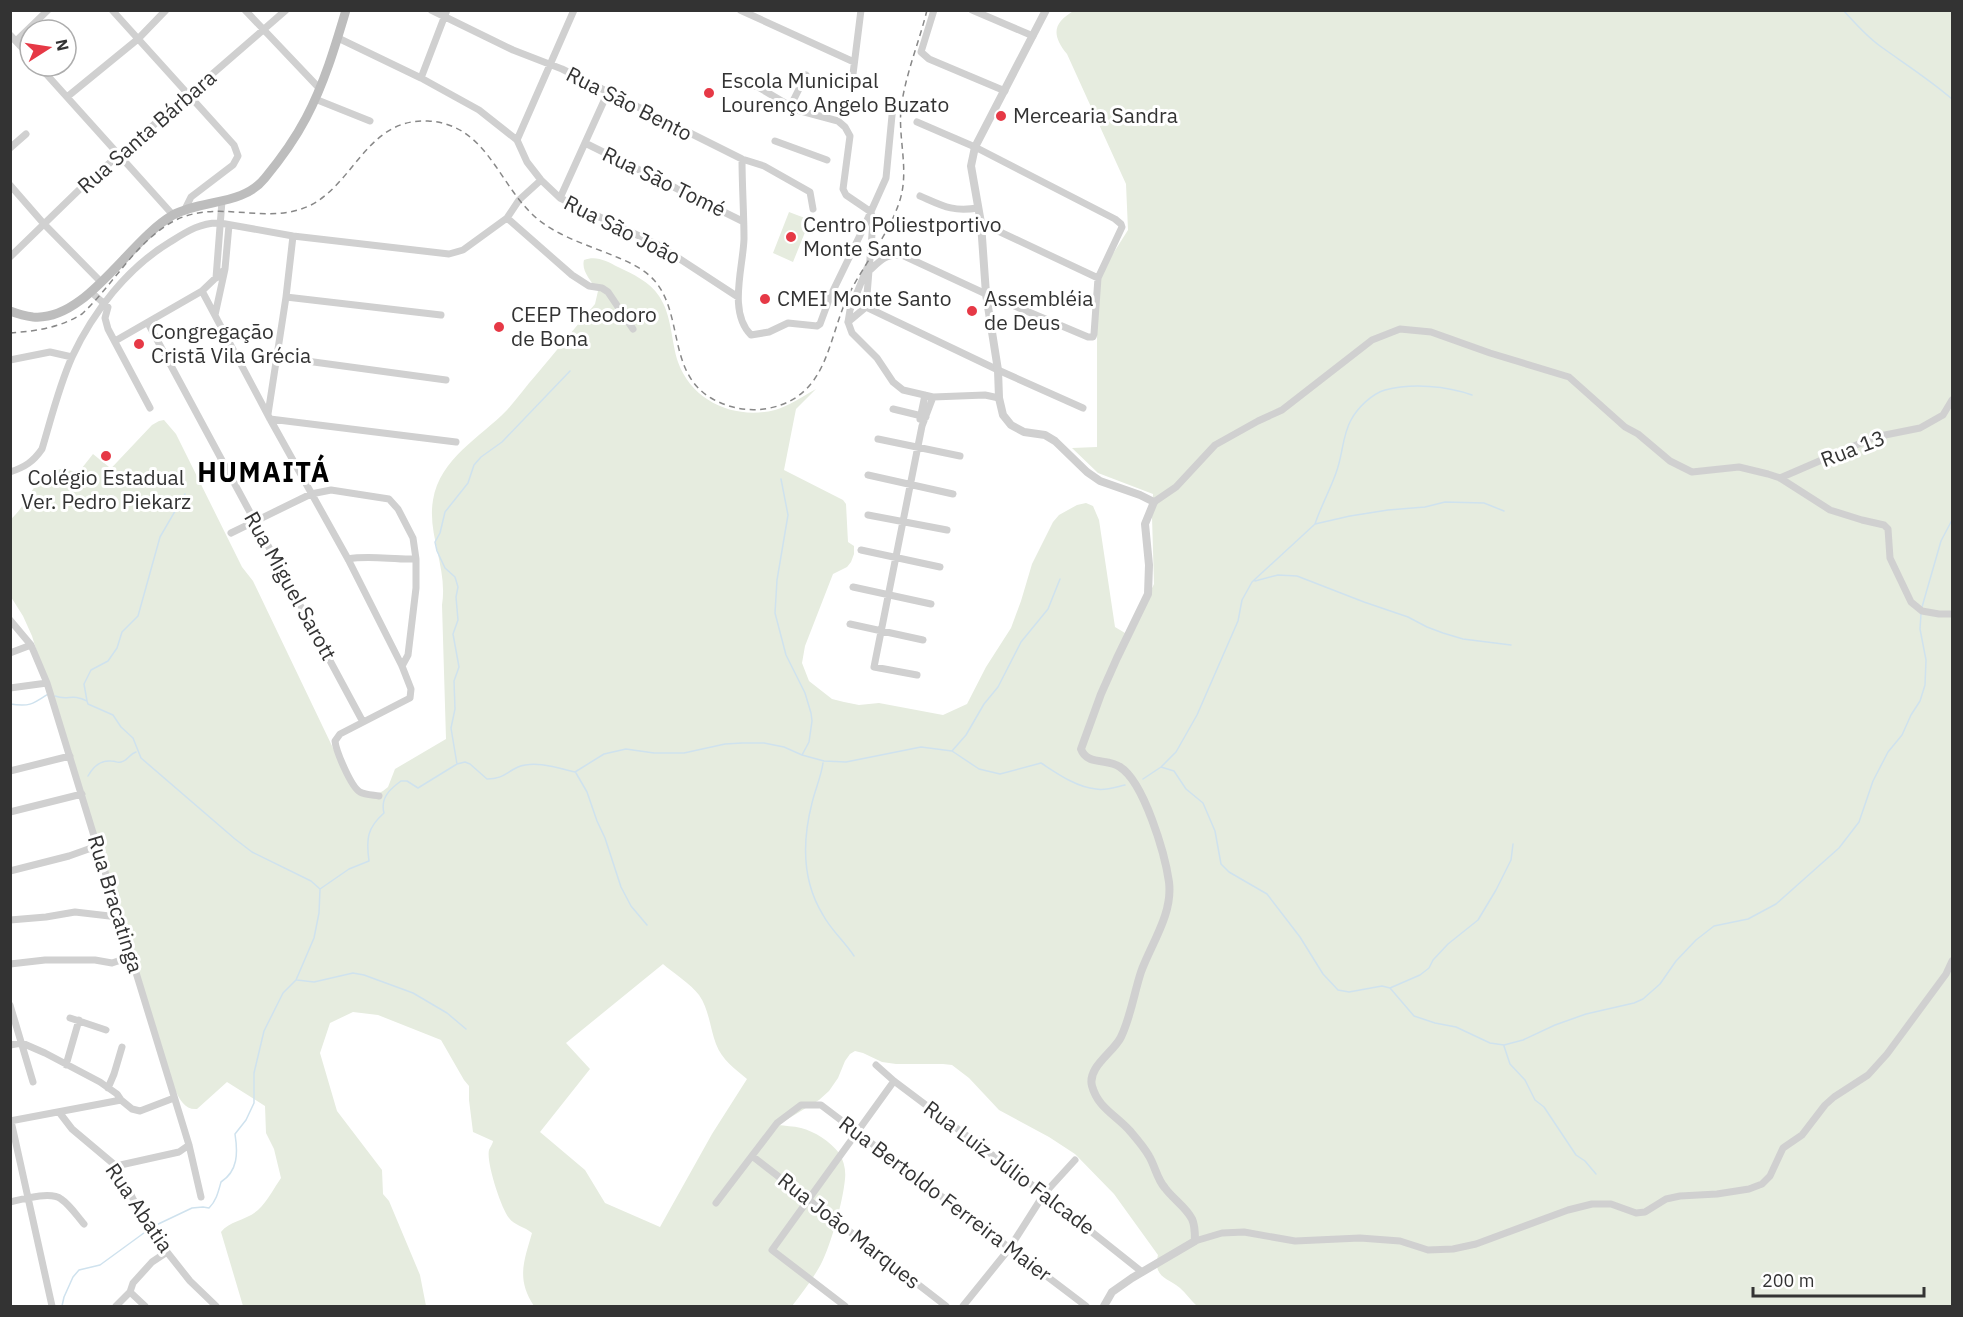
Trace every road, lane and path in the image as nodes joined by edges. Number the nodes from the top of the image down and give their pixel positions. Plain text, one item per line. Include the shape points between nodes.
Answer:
1 (48, 10) edge
2 (112, 10) edge
3 (166, 10) edge
4 (245, 10) edge
5 (286, 10) edge
6 (346, 10) edge
7 (431, 10) edge
8 (574, 10) edge
9 (740, 10) edge
10 (861, 10) edge
11 (934, 10) edge
12 (972, 10) edge
13 (1046, 10) edge
14 (446, 14) edge
15 (264, 31) junction
16 (1033, 36) junction
17 (13, 38) edge
18 (338, 38) junction
19 (138, 39) junction
20 (854, 62) junction
21 (551, 65) junction
22 (806, 75) dead end
23 (50, 78) edge
24 (421, 78) junction
25 (734, 80) dead end
26 (852, 82) dead end
27 (320, 89) junction
28 (1005, 91) junction
29 (608, 92) junction
30 (190, 95) junction
31 (67, 97) junction
32 (315, 99) junction
33 (893, 105) dead end
34 (790, 107) junction
35 (370, 121) dead end
36 (917, 122) dead end
37 (26, 134) dead end
38 (517, 140) junction
39 (775, 141) dead end
40 (585, 143) junction
41 (975, 147) junction
42 (10, 148) edge
43 (120, 155) junction
44 (742, 159) junction
45 (827, 160) dead end
46 (541, 180) junction
47 (10, 185) edge
48 (920, 196) dead end
49 (560, 198) junction
50 (222, 201) junction
51 (978, 208) junction
52 (185, 209) junction
53 (813, 209) dead end
54 (871, 212) junction
55 (173, 215) junction
56 (507, 218) junction
57 (742, 221) junction
58 (981, 222) junction
59 (220, 223) junction
60 (44, 224) junction
61 (229, 225) junction
62 (292, 236) junction
63 (10, 257) edge
64 (869, 267) junction
65 (225, 269) junction
66 (216, 278) junction
67 (1098, 278) junction
68 (101, 282) junction
69 (202, 291) junction
70 (91, 292) junction
71 (986, 294) junction
72 (286, 297) junction
73 (738, 297) junction
74 (105, 304) junction
75 (866, 307) junction
76 (10, 311) edge
77 (215, 315) junction
78 (441, 315) dead end
79 (848, 322) junction
80 (147, 323) junction
81 (633, 329) dead end
82 (115, 341) junction
83 (72, 357) junction
84 (278, 357) junction
85 (10, 360) edge
86 (998, 370) junction
87 (446, 380) dead end
88 (929, 396) junction
89 (999, 398) junction
90 (1953, 400) edge
91 (150, 408) dead end
92 (1083, 408) dead end
93 (893, 409) dead end
94 (269, 417) junction
95 (923, 417) junction
96 (878, 439) dead end
97 (456, 442) dead end
98 (918, 447) junction
99 (960, 456) dead end
100 (10, 472) edge
101 (868, 475) dead end
102 (1780, 478) junction
103 (911, 484) junction
104 (311, 494) junction
105 (953, 494) dead end
106 (1154, 502) junction
107 (868, 515) dead end
108 (255, 520) junction
109 (904, 521) junction
110 (947, 530) dead end
111 (231, 533) dead end
112 (861, 550) dead end
113 (896, 557) junction
114 (416, 559) junction
115 (348, 560) junction
116 (940, 567) dead end
117 (853, 586) dead end
118 (888, 596) junction
119 (931, 604) dead end
120 (1953, 614) edge
121 (10, 620) edge
122 (850, 624) dead end
123 (881, 631) junction
124 (923, 640) dead end
125 (31, 645) junction
126 (10, 653) edge
127 (402, 666) junction
128 (918, 675) dead end
129 (47, 683) junction
130 (10, 688) edge
131 (363, 722) junction
132 (70, 756) junction
133 (10, 771) edge
134 (82, 794) junction
135 (379, 796) dead end
136 (10, 812) edge
137 (97, 846) junction
138 (10, 871) edge
139 (118, 917) junction
140 (10, 920) edge
141 (130, 957) junction
142 (1953, 961) edge
143 (10, 964) edge
144 (10, 1005) edge
145 (70, 1018) dead end
146 (79, 1020) junction
147 (106, 1030) dead end
148 (22, 1043) junction
149 (10, 1045) edge
150 (122, 1047) dead end
151 (66, 1065) junction
152 (876, 1065) dead end
153 (894, 1081) junction
154 (33, 1082) dead end
155 (108, 1088) junction
156 (174, 1098) junction
157 (120, 1100) junction
158 (59, 1112) junction
159 (11, 1121) edge
160 (857, 1131) junction
161 (189, 1145) junction
162 (752, 1156) junction
163 (1075, 1160) dead end
164 (116, 1166) junction
165 (1044, 1194) junction
166 (28, 1197) junction
167 (201, 1197) dead end
168 (809, 1199) junction
169 (10, 1202) edge
170 (716, 1203) dead end
171 (84, 1224) dead end
172 (1195, 1241) junction
173 (1009, 1249) junction
174 (167, 1252) junction
175 (1142, 1272) junction
176 (130, 1292) junction
177 (52, 1306) edge
178 (116, 1306) edge
179 (145, 1306) edge
180 (216, 1306) edge
181 (845, 1306) edge
182 (946, 1306) edge
183 (963, 1306) edge
184 (1086, 1306) edge
185 (1104, 1306) edge

1 - 17 street
2 - 19 street
3 - 19 street
4 - 15 street
5 - 15 street, Rua Santa Bárbara
6 - 18 main road
7 - 14 street, Rua São Bento
8 - 21 street
9 - 20 street
10 - 20 street
11 - 28 street via 921,52
12 - 16 street
13 - 16 street
14 - 21 street, Rua São Bento via 513,50
14 - 24 street
15 - 27 street
15 - 30 street, Rua Santa Bárbara
16 - 28 street
18 - 24 street, Rua São João
18 - 27 main road
19 - 30 street
19 - 31 street
20 - 26 street
21 - 29 street, Rua São Bento
21 - 38 street
22 - 34 street
23 - 31 street
24 - 38 street, Rua São João via 479,110
25 - 34 street via 758,87
27 - 32 main road
28 - 41 street
29 - 40 street
29 - 44 street, Rua São Bento
30 - 43 street, Rua Santa Bárbara
30 - 52 street via 234,146 238,156 233,165 191,197
31 - 43 street
32 - 35 street
32 - 50 main road via 306,120 264,180 252,190
33 - 54 street via 886,178
34 - 54 street via 838,121 845,127 850,136 843,189
36 - 41 street
37 - 42 street
38 - 46 street, Rua São João
39 - 45 street
40 - 49 street
40 - 57 street, Rua São Tomé
41 - 51 street via 971,166
41 - 67 street via 1121,224
43 - 55 street
43 - 60 street, Rua Santa Bárbara
44 - 53 street, Rua São Bento via 764,166 810,192
44 - 57 street
46 - 49 street, Rua São João
46 - 56 street
47 - 60 street
48 - 51 street via 949,209
49 - 73 street, Rua São João via 660,246
50 - 52 main road
50 - 59 street
51 - 58 street
52 - 55 main road
54 - 64 street
54 - 73 street via 820,324 814,327 788,323 751,335 745,329
55 - 68 main road via 138,242
56 - 62 street via 463,249 448,254
56 - 81 street via 572,275 608,292
57 - 73 street
58 - 67 street
58 - 71 street
59 - 61 street
59 - 66 street
59 - 74 street via 208,222 162,247 134,270
60 - 63 street, Rua Santa Bárbara
60 - 68 street
61 - 62 street
61 - 65 street
62 - 72 street
64 - 71 street via 891,254 902,255
64 - 75 street
64 - 79 street
65 - 66 street
65 - 77 street
66 - 69 street
67 - 71 street via 1093,337 1088,338
68 - 70 main road
69 - 77 street
69 - 80 street
70 - 74 street
70 - 76 main road via 51,316 34,317
71 - 86 street
72 - 78 street
72 - 84 street
74 - 82 street via 105,321
74 - 83 street
75 - 79 street
75 - 86 street
77 - 94 street
79 - 88 street via 852,333 877,358 893,382 903,390
80 - 82 street
80 - 108 street, Rua Miguel Sarott
82 - 91 street
83 - 85 street via 50,352
83 - 100 street via 42,450 23,468
84 - 87 street
84 - 94 street
86 - 89 street
86 - 92 street
88 - 89 street via 985,394
88 - 95 street
89 - 106 street via 1003,415 1011,425 1024,432 1045,435 1100,481
90 - 102 street, Rua 13 via 1943,415 1920,428 1875,437
93 - 95 street
94 - 97 street
94 - 104 street
95 - 98 street
96 - 98 street
98 - 99 street
98 - 103 street
101 - 103 street
102 - 106 street via 1739,467 1692,472 1670,461 1625,427 1569,377 1431,332 1400,329 1372,340 1282,410 1215,445 1176,488
102 - 120 street via 1830,510 1884,525 1888,529 1890,558 1911,602 1922,611
103 - 105 street
103 - 109 street
104 - 108 street
104 - 114 street via 331,490 389,500 398,508 413,538
104 - 115 street
106 - 172 street via 1145,524 1148,594 1117,658 1081,749 1089,759 1119,766 1137,785 1149,810 1169,884 1165,918 1141,971 1120,1039 1096,1069 1091,1083 1098,1101 1149,1155 1163,1187 1190,1215
107 - 109 street
108 - 111 street
108 - 131 street, Rua Miguel Sarott
109 - 110 street
109 - 113 street
112 - 113 street
113 - 116 street
113 - 118 street
114 - 115 street
114 - 127 street via 408,655
115 - 127 street
117 - 118 street
118 - 119 street
118 - 123 street
121 - 125 street, Rua Bracatinga
122 - 123 street
123 - 124 street
123 - 128 street via 874,667
125 - 126 street
125 - 129 street, Rua Bracatinga
127 - 131 street via 411,689 410,698
129 - 130 street
129 - 132 street, Rua Bracatinga
131 - 135 street via 340,734 336,748 356,788
132 - 133 street
132 - 134 street, Rua Bracatinga
134 - 136 street
134 - 137 street, Rua Bracatinga
137 - 138 street
137 - 139 street, Rua Bracatinga
139 - 140 street via 75,912
139 - 141 street, Rua Bracatinga
141 - 143 street via 112,963 45,960
141 - 156 street, Rua Bracatinga
142 - 172 street via 1887,1054 1868,1075 1826,1105 1802,1135 1783,1148 1770,1176 1749,1189 1680,1196 1636,1213 1611,1204 1592,1204 1453,1249 1428,1250 1400,1241 1360,1238 1295,1241 1244,1232
144 - 148 street
145 - 146 street
146 - 147 street
146 - 151 street
148 - 149 street
148 - 151 street
148 - 154 street
150 - 155 street
151 - 155 street
152 - 153 street, Rua Luiz Júlio Falcade
153 - 160 street
153 - 165 street, Rua Luiz Júlio Falcade
155 - 157 street
156 - 157 street via 140,1111
156 - 161 street, Rua Bracatinga
157 - 158 street
158 - 159 street
158 - 164 street, Rua Abatia via 72,1129
159 - 166 street
160 - 162 street, Rua Bertoldo Ferreira Maier via 821,1105 801,1105 777,1123
160 - 168 street
160 - 173 street, Rua Bertoldo Ferreira Maier
161 - 164 street via 179,1152
161 - 167 street, Rua Bracatinga
162 - 168 street, Rua João Marques
162 - 170 street
163 - 165 street
164 - 174 street, Rua Abatia via 144,1220
165 - 173 street
165 - 175 street, Rua Luiz Júlio Falcade
166 - 169 street
166 - 171 street via 60,1197
166 - 177 street
168 - 181 street via 772,1250
168 - 182 street, Rua João Marques
172 - 175 street
173 - 183 street
173 - 184 street, Rua Bertoldo Ferreira Maier
174 - 176 street via 152,1262
174 - 180 street, Rua Abatia
175 - 185 street via 1112,1292
176 - 178 street
176 - 179 street

